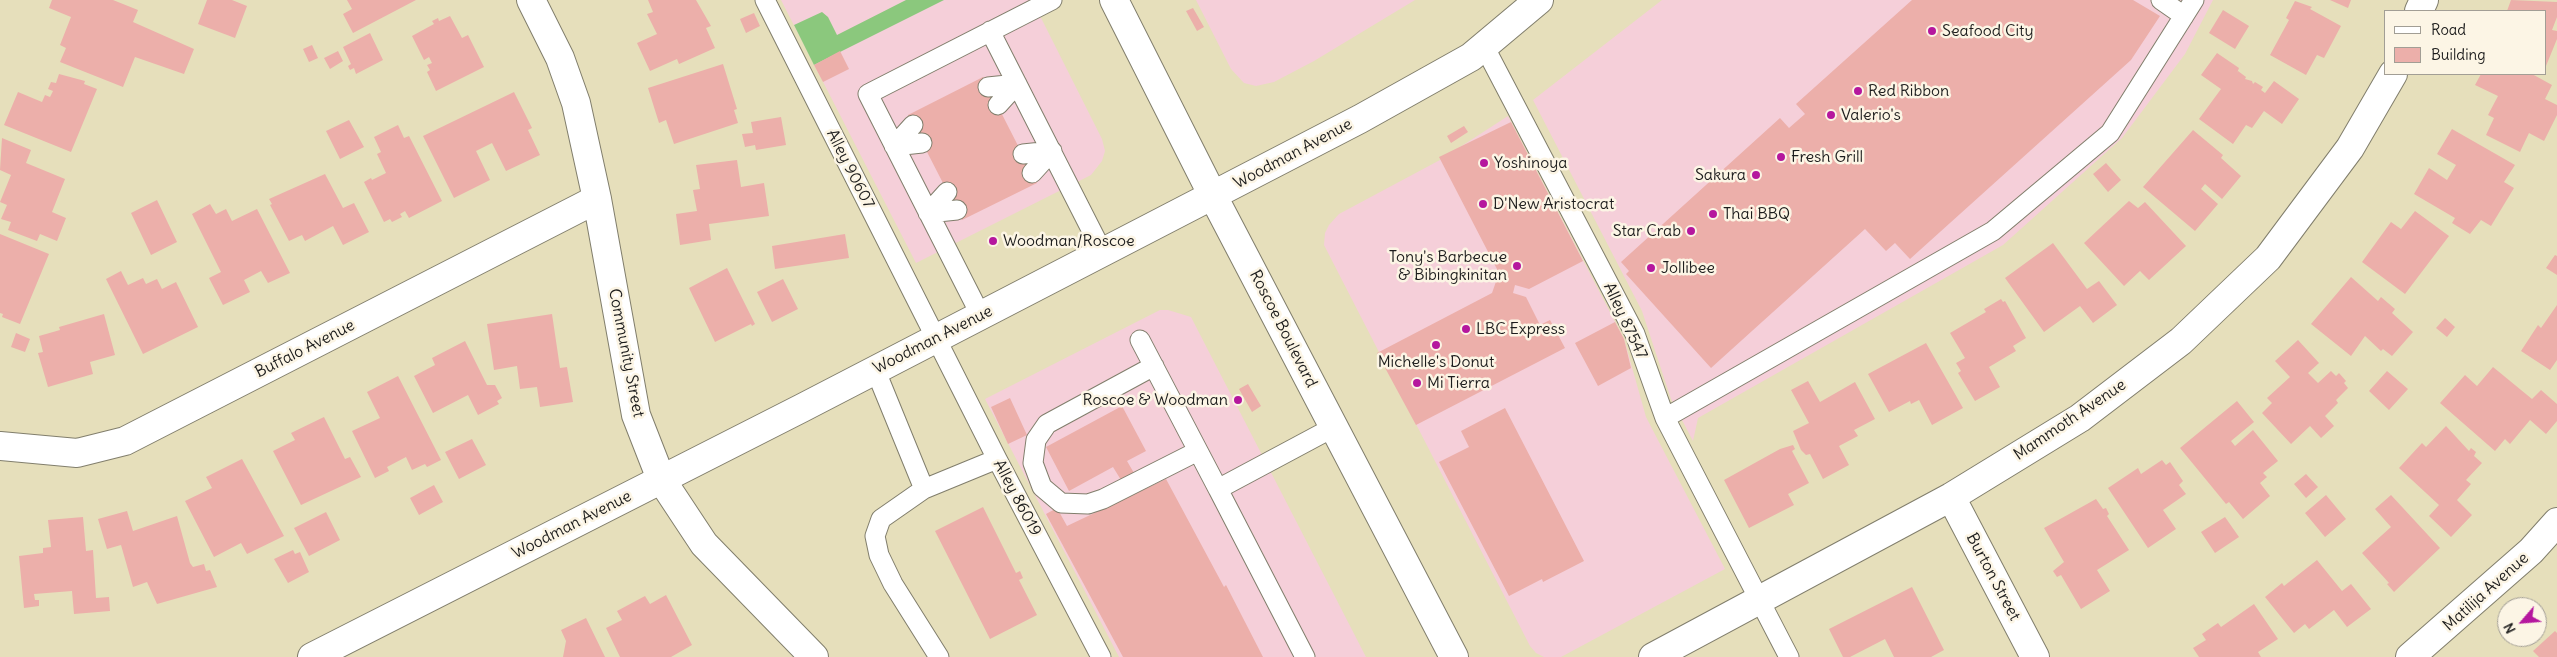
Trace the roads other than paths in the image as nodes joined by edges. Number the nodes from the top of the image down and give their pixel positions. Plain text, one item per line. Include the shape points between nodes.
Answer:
1 (530, 0) edge
2 (765, 0) edge
3 (1052, 0) edge
4 (1114, 0) edge
5 (1539, 0) edge
6 (2161, 0) edge
7 (2194, 0) edge
8 (2184, 16) junction
9 (990, 31) junction
10 (1484, 46) junction
11 (2391, 75) edge
12 (1017, 84) junction
13 (988, 87) dead end
14 (998, 105) dead end
15 (913, 125) dead end
16 (922, 143) dead end
17 (894, 146) junction
18 (1052, 151) junction
19 (1023, 154) dead end
20 (1032, 173) dead end
21 (947, 192) dead end
22 (1213, 196) junction
23 (597, 199) junction
24 (957, 210) dead end
25 (928, 213) junction
26 (1103, 253) junction
27 (980, 316) junction
28 (935, 339) junction
29 (1140, 340) dead end
30 (1154, 366) junction
31 (876, 369) junction
32 (1665, 418) junction
33 (1334, 427) junction
34 (0, 446) edge
35 (1198, 451) junction
36 (997, 459) junction
37 (661, 479) junction
38 (924, 489) junction
39 (1218, 489) junction
40 (1951, 497) junction
41 (2557, 522) edge
42 (1759, 599) junction
43 (312, 657) edge
44 (814, 657) edge
45 (939, 657) edge
46 (1101, 657) edge
47 (1305, 657) edge
48 (1454, 657) edge
49 (1653, 657) edge
50 (1789, 657) edge
51 (2035, 657) edge
52 (2410, 657) edge

1 - 23 street, Community Street via 560,58 576,103
2 - 28 lane, Alley 90607
3 - 9 lane
4 - 22 street, Roscoe Boulevard
5 - 10 street, Woodman Avenue
6 - 8 lane
7 - 8 lane
8 - 32 lane via 2110,133 1993,231
9 - 12 lane
9 - 17 lane via 868,94
10 - 22 street, Woodman Avenue via 1471,57 1372,113
10 - 32 lane, Alley 87547 via 1636,334
11 - 40 street, Mammoth Avenue via 2350,148 2268,258 2181,341 2088,412
12 - 13 lane
12 - 14 lane
12 - 18 lane
15 - 17 lane
16 - 17 lane
17 - 25 lane
18 - 19 lane
18 - 20 lane
18 - 26 lane
21 - 25 lane
22 - 26 street, Woodman Avenue
22 - 33 street, Roscoe Boulevard
23 - 34 street, Buffalo Avenue via 125,441 77,453
23 - 37 street, Community Street via 636,416
24 - 25 lane
25 - 27 lane
26 - 27 street, Woodman Avenue
27 - 28 street, Woodman Avenue
28 - 31 street, Woodman Avenue
28 - 36 lane, Alley 86019
29 - 30 lane
30 - 35 lane
30 - 35 lane via 1046,424 1036,440 1033,463 1042,487 1061,502 1088,504
31 - 37 street, Woodman Avenue
31 - 38 lane
32 - 42 lane, Alley 87547
33 - 39 lane
33 - 48 street, Roscoe Boulevard
35 - 39 lane
36 - 38 lane
36 - 46 lane, Alley 86019
37 - 43 street, Woodman Avenue
37 - 44 street, Community Street via 704,544
38 - 45 lane via 881,519 875,536 878,555 892,584
39 - 47 lane
40 - 42 street, Mammoth Avenue
40 - 51 street, Burton Street
41 - 52 street, Matilija Avenue via 2532,551
42 - 49 street, Mammoth Avenue
42 - 50 lane, Alley 87547

